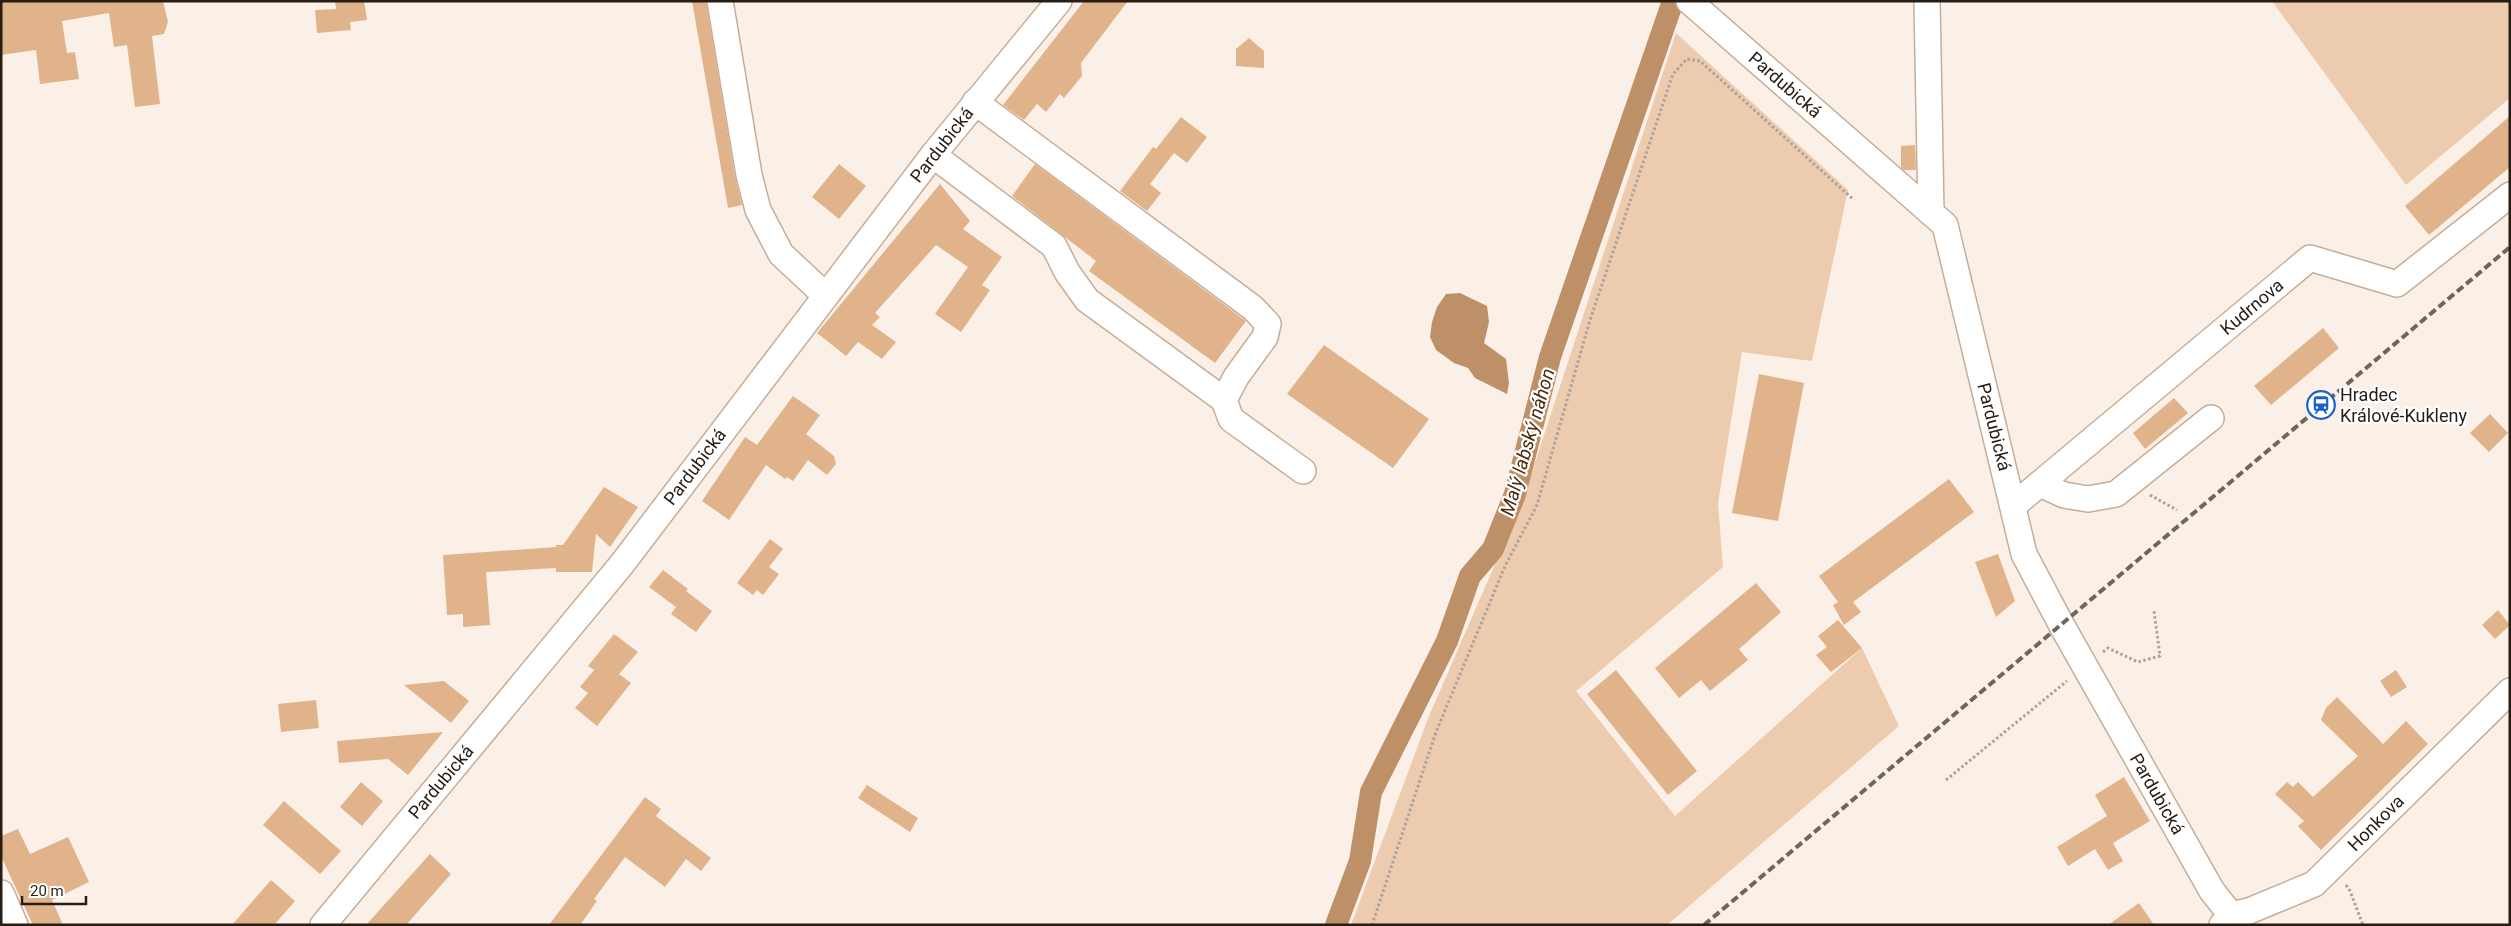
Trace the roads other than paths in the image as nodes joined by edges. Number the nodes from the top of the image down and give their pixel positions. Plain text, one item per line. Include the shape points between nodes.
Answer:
1 (720, 1) edge
2 (1059, 1) edge
3 (1927, 1) edge
4 (1690, 2) edge
5 (975, 102) junction
6 (933, 155) junction
7 (2510, 195) edge
8 (1931, 213) junction
9 (825, 295) junction
10 (1224, 400) junction
11 (2211, 418) dead end
12 (1303, 471) dead end
13 (2040, 484) junction
14 (2013, 506) junction
15 (2510, 690) edge
16 (1, 893) edge
17 (2227, 920) edge
18 (15, 925) edge
19 (323, 925) edge

1 - 9 street via 749,175 758,210 781,254
2 - 5 street, Pardubická
3 - 8 street
4 - 8 street, Pardubická
5 - 6 street, Pardubická
5 - 10 street via 1253,308 1268,324 1265,337
6 - 9 street, Pardubická
6 - 10 street via 1054,246 1087,300
7 - 13 street, Kudrnova via 2397,284 2310,258
8 - 14 street, Pardubická via 1945,225
9 - 19 street, Pardubická via 622,564
10 - 12 street via 1231,419
11 - 13 street via 2116,494 2088,499 2064,495
13 - 14 street, Kudrnova
14 - 17 street, Pardubická via 2024,554
15 - 17 street, Honkova via 2314,884
16 - 18 street

